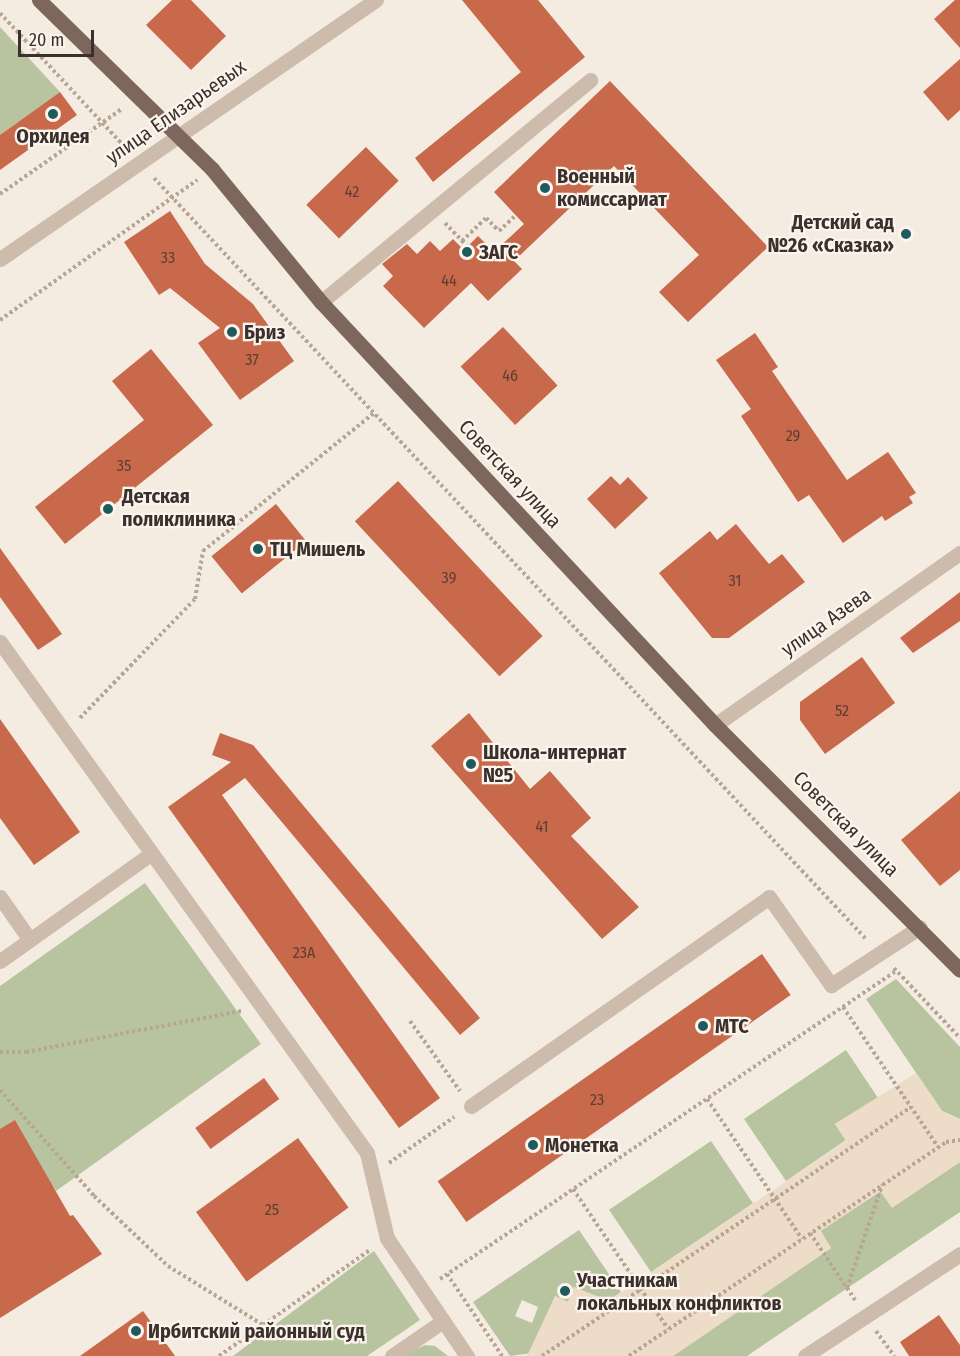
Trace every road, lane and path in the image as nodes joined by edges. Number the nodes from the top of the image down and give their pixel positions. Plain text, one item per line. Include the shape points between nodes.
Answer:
1 (39, 0) edge
2 (376, 0) edge
3 (0, 13) edge
4 (590, 80) dead end
5 (139, 97) junction
6 (103, 123) junction
7 (177, 136) junction
8 (140, 163) junction
9 (212, 169) junction
10 (0, 194) edge
11 (172, 197) junction
12 (432, 210) junction
13 (516, 216) dead end
14 (462, 241) junction
15 (467, 246) dead end
16 (0, 259) edge
17 (321, 302) junction
18 (0, 320) edge
19 (374, 413) junction
20 (960, 553) edge
21 (0, 642) edge
22 (715, 725) junction
23 (65, 733) junction
24 (152, 853) junction
25 (0, 897) edge
26 (920, 927) junction
27 (30, 940) junction
28 (879, 953) junction
29 (0, 961) edge
30 (896, 970) junction
31 (960, 970) edge
32 (262, 1007) junction
33 (843, 1007) junction
34 (410, 1021) dead end
35 (960, 1038) edge
36 (0, 1052) edge
37 (0, 1090) edge
38 (707, 1099) junction
39 (471, 1106) junction
40 (911, 1107) junction
41 (960, 1140) edge
42 (938, 1147) junction
43 (372, 1175) junction
44 (882, 1185) junction
45 (573, 1189) junction
46 (774, 1199) junction
47 (810, 1233) junction
48 (387, 1238) junction
49 (802, 1239) junction
50 (960, 1254) edge
51 (447, 1274) junction
52 (848, 1288) junction
53 (641, 1289) junction
54 (422, 1291) junction
55 (866, 1316) junction
56 (443, 1322) junction
57 (263, 1325) junction
58 (668, 1329) junction
59 (219, 1356) edge
60 (392, 1356) edge
61 (466, 1356) edge
62 (502, 1356) edge
63 (542, 1356) edge
64 (628, 1356) edge
65 (805, 1356) edge
66 (894, 1356) edge

1 - 5 main road, Советская улица
2 - 7 street, улица Елизарьевых
3 - 6 path
4 - 12 street
5 - 6 path
5 - 7 main road, Советская улица
6 - 8 path
6 - 10 path
7 - 8 street, улица Елизарьевых
7 - 9 main road, Советская улица
8 - 11 path
8 - 16 street, улица Елизарьевых
9 - 11 path
9 - 17 main road, Советская улица
11 - 18 path
11 - 19 path
12 - 14 path
12 - 17 street
13 - 14 path via 499,231 486,218
14 - 15 path
17 - 22 main road, Советская улица
19 - 23 path via 203,551 195,599
19 - 28 path
20 - 22 street, улица Азева
21 - 23 street
22 - 26 main road, Советская улица
23 - 24 street
24 - 27 street
24 - 32 street
25 - 27 street
26 - 28 street
26 - 31 main road, Советская улица
27 - 29 street
28 - 30 path
28 - 39 street via 831,986 769,897
30 - 33 path
30 - 35 path
32 - 36 path via 26,1052
32 - 43 street via 367,1153
33 - 38 path
33 - 40 path
34 - 39 path
37 - 57 path via 94,1196 168,1266
38 - 45 path
38 - 46 path
39 - 43 path
40 - 42 path
40 - 46 path
41 - 42 path
42 - 44 path
43 - 48 street
44 - 47 path
44 - 52 path
45 - 51 path
45 - 53 path
46 - 49 path
46 - 53 path
47 - 49 path
47 - 52 path
48 - 54 street
48 - 57 path
49 - 58 path
50 - 55 street
51 - 54 path
51 - 62 path
52 - 55 path
53 - 58 path
53 - 63 path
54 - 56 street
55 - 65 street
55 - 66 path
56 - 60 street
56 - 61 street
57 - 59 path
58 - 64 path

